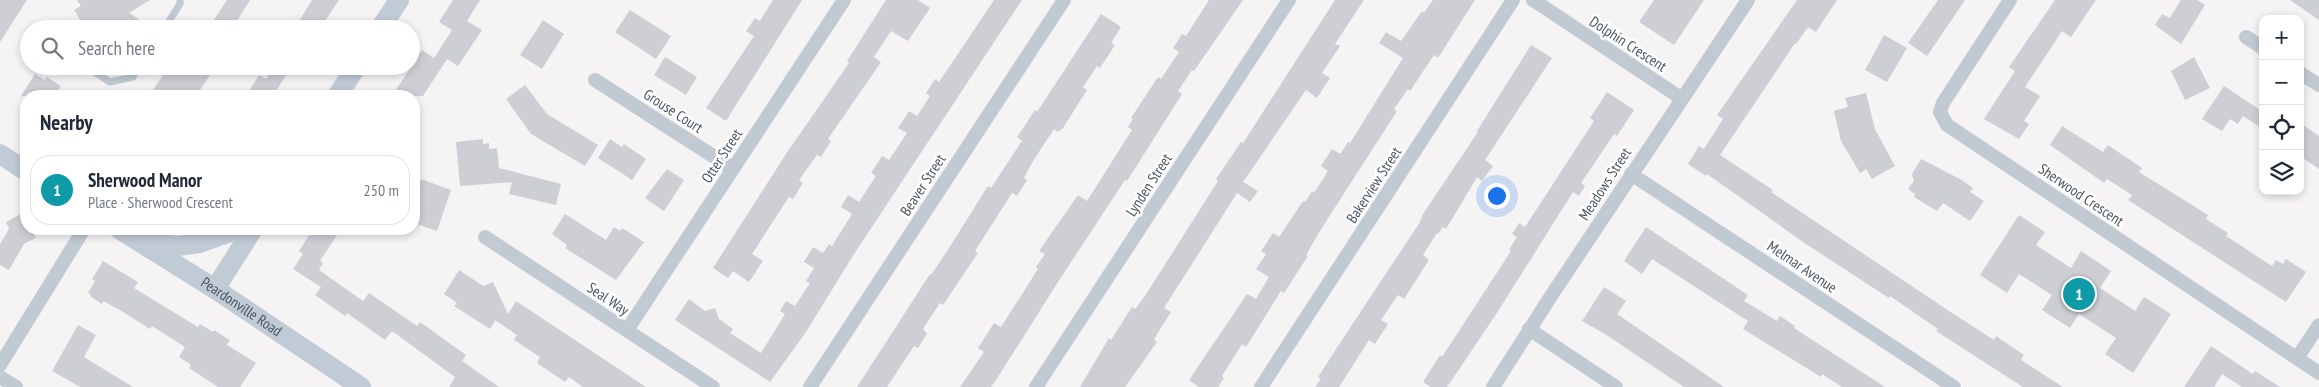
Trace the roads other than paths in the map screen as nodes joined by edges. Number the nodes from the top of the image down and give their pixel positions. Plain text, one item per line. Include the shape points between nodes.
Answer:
1 (180, 0) edge
2 (399, 0) edge
3 (844, 0) edge
4 (1064, 0) edge
5 (1289, 0) edge
6 (1513, 0) edge
7 (1533, 0) edge
8 (1748, 0) edge
9 (2010, 0) edge
10 (170, 20) edge
11 (386, 20) edge
12 (2246, 37) dead end
13 (2259, 45) edge
14 (99, 75) edge
15 (134, 75) edge
16 (350, 75) edge
17 (2304, 76) edge
18 (595, 80) dead end
19 (2319, 85) edge
20 (341, 90) edge
21 (1681, 98) junction
22 (0, 154) edge
23 (20, 167) edge
24 (733, 169) junction
25 (1631, 174) junction
26 (80, 235) edge
27 (129, 235) edge
28 (131, 235) edge
29 (221, 235) edge
30 (249, 235) edge
31 (485, 237) dead end
32 (215, 289) junction
33 (2319, 325) edge
34 (1529, 329) junction
35 (627, 330) junction
36 (2297, 358) junction
37 (0, 365) edge
38 (2319, 373) edge
39 (0, 377) edge
40 (16, 387) edge
41 (361, 387) edge
42 (712, 387) edge
43 (810, 387) edge
44 (1036, 387) edge
45 (1261, 387) edge
46 (1493, 387) edge
47 (1616, 387) edge
48 (1954, 387) edge

1 - 10 lane
2 - 11 main road
3 - 24 street, Otter Street
4 - 43 street, Beaver Street
5 - 44 street, Lynden Street
6 - 45 street, Bakerview Street
7 - 21 street, Dolphin Crescent
8 - 21 street, Meadows Street
9 - 36 street, Sherwood Crescent via 1949,92 1940,112 1943,120
12 - 13 street
14 - 15 lane via 110,82
16 - 20 main road
17 - 19 street
18 - 24 street, Grouse Court
21 - 25 street, Meadows Street
22 - 23 main road
24 - 35 street, Otter Street
25 - 34 street, Meadows Street
25 - 48 street, Melmar Avenue
26 - 37 street
27 - 32 main road, Peardonville Road
28 - 29 main road via 178,246
30 - 32 main road
31 - 35 street, Seal Way
32 - 41 main road, Peardonville Road
33 - 36 street
34 - 46 street, Meadows Street
34 - 47 street
35 - 42 street, Seal Way
36 - 38 street, Sherwood Crescent
39 - 40 street

